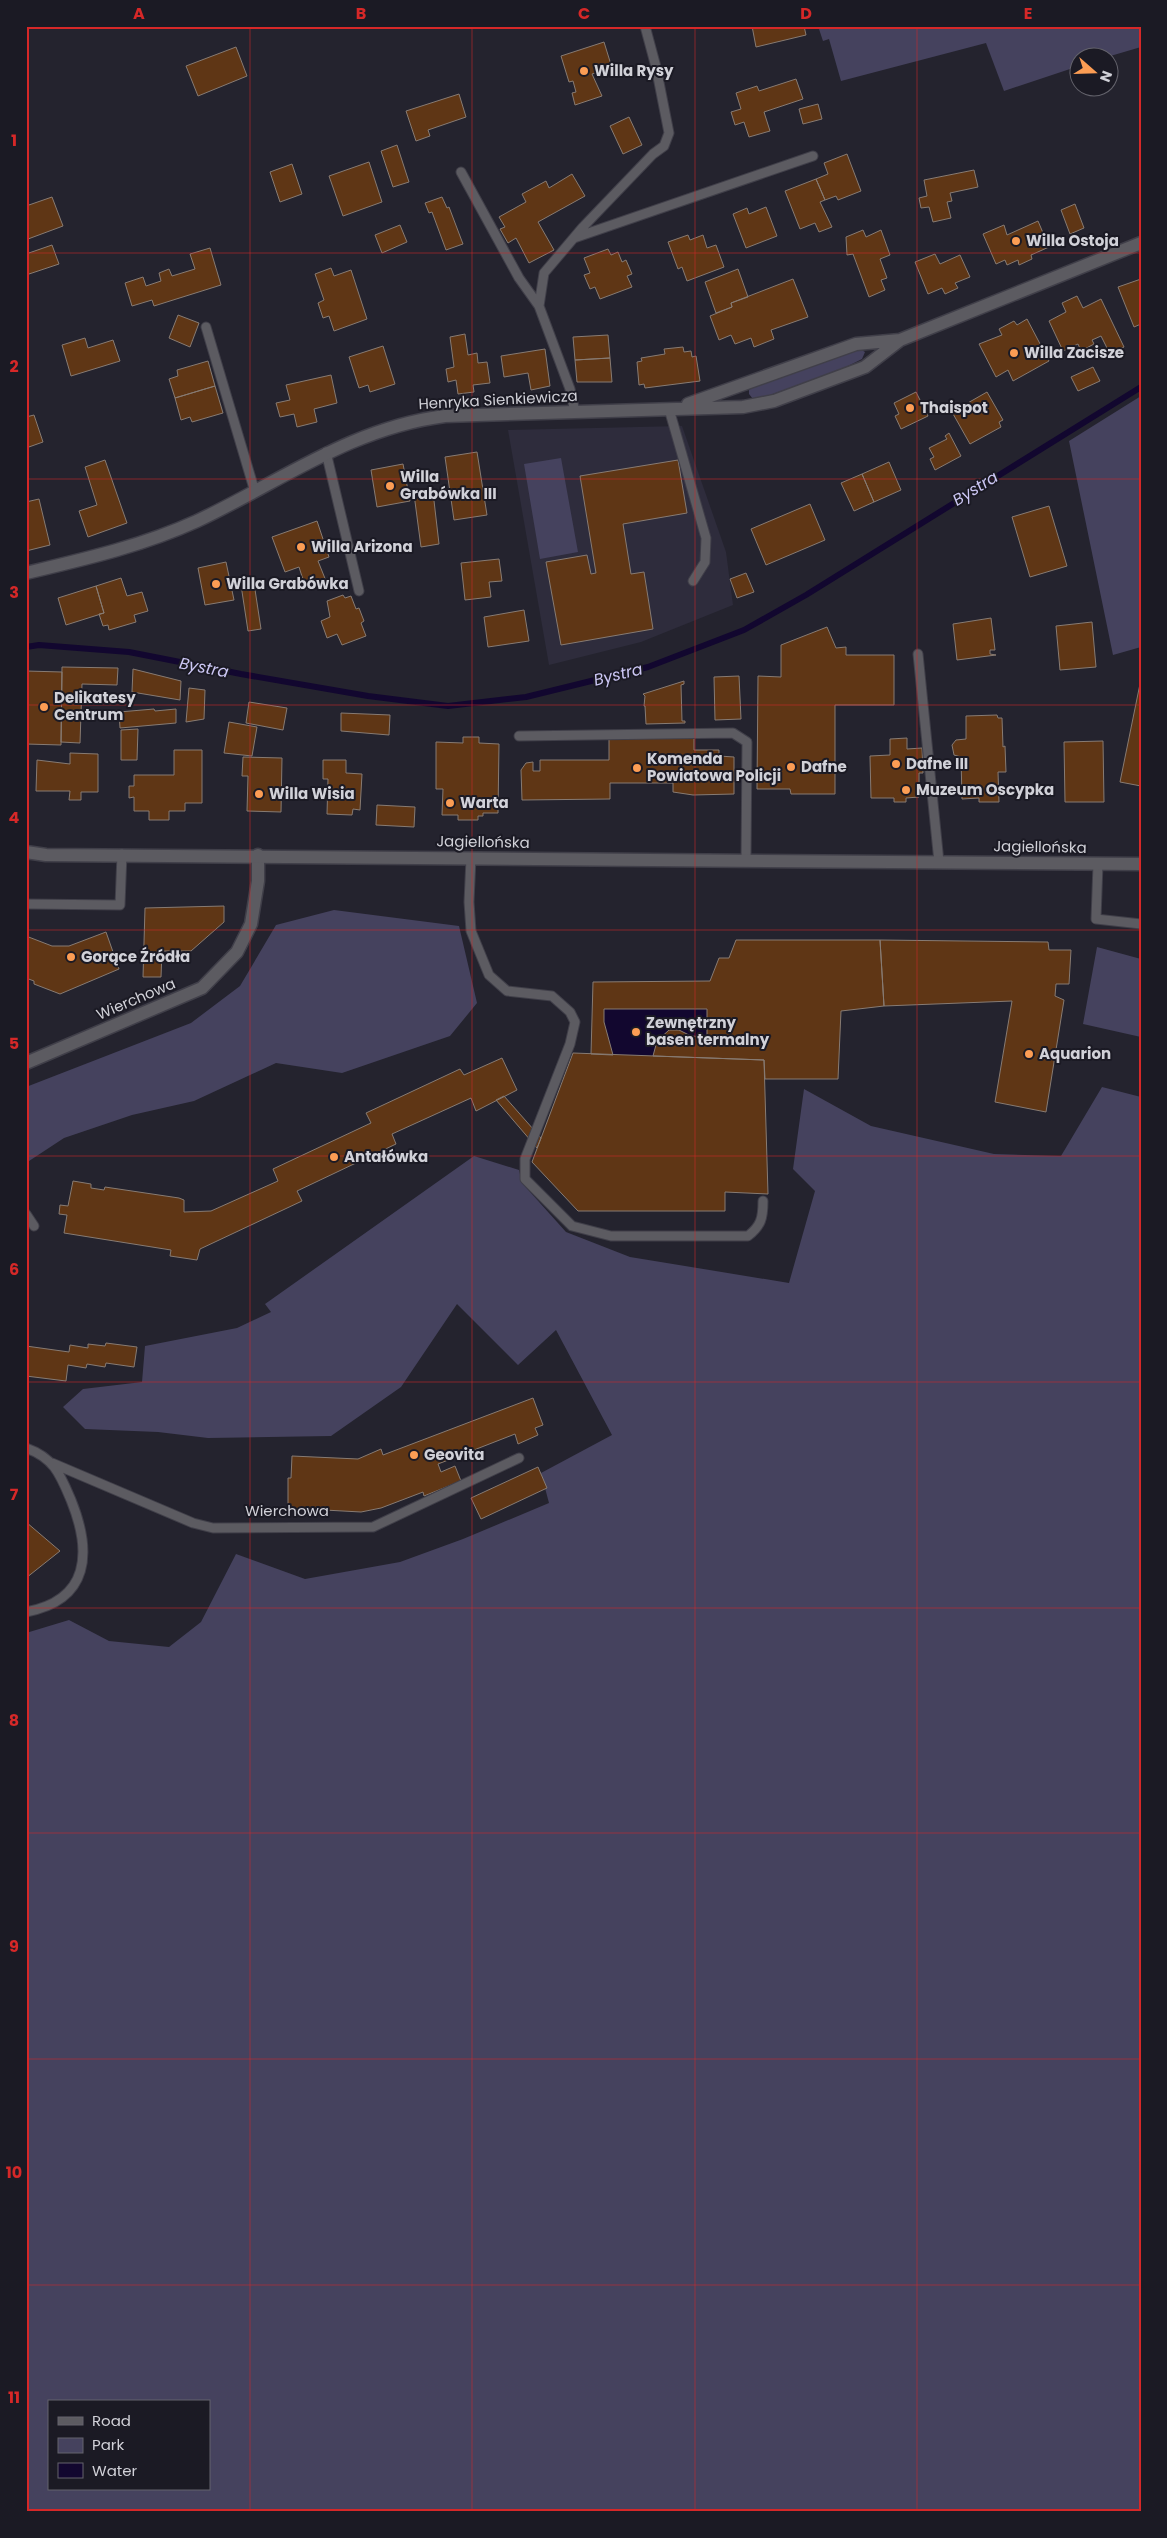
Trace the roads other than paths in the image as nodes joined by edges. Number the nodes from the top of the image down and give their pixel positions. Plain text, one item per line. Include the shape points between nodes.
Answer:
1 (645, 26) edge
2 (813, 156) dead end
3 (460, 172) dead end
4 (574, 238) junction
5 (1141, 243) edge
6 (539, 306) junction
7 (206, 327) dead end
8 (900, 340) junction
9 (669, 409) junction
10 (574, 412) junction
11 (326, 452) junction
12 (255, 492) junction
13 (26, 573) edge
14 (693, 582) dead end
15 (359, 590) dead end
16 (918, 654) dead end
17 (519, 736) dead end
18 (26, 852) edge
19 (122, 854) junction
20 (258, 855) junction
21 (471, 858) junction
22 (746, 860) junction
23 (939, 862) junction
24 (1098, 864) junction
25 (1141, 864) edge
26 (26, 904) edge
27 (1141, 924) edge
28 (26, 1063) edge
29 (763, 1201) dead end
30 (26, 1214) edge
31 (34, 1226) dead end
32 (26, 1448) edge
33 (519, 1458) dead end
34 (52, 1463) junction
35 (26, 1612) edge

1 - 4 lane via 669,133 664,146
2 - 4 lane
3 - 6 lane via 519,278
4 - 6 lane via 544,273
5 - 8 street, Henryka Sienkiewicza
6 - 10 lane via 570,389
7 - 12 lane
8 - 9 street, Henryka Sienkiewicza via 856,344 723,394
8 - 9 street, Henryka Sienkiewicza via 865,367 774,401 743,407
9 - 10 street, Henryka Sienkiewicza
9 - 14 lane via 706,538 705,562
10 - 11 street, Henryka Sienkiewicza via 421,419 363,436
11 - 12 street, Henryka Sienkiewicza
11 - 15 lane
12 - 13 street, Henryka Sienkiewicza via 195,522 134,546
16 - 23 lane
17 - 22 lane via 733,733 747,742
18 - 19 street, Jagiellońska via 46,855
19 - 20 street, Jagiellońska
19 - 26 lane via 120,905
20 - 21 street, Jagiellońska
20 - 28 street, Wierchowa via 258,881 251,924 237,952 202,988
21 - 22 street, Jagiellońska
21 - 29 lane via 471,932 489,976 508,991 552,996 570,1012 575,1022 570,1044 524,1159 524,1178 572,1226 612,1236 748,1236 758,1228 763,1218
22 - 23 street, Jagiellońska
23 - 24 street, Jagiellońska
24 - 25 street, Jagiellońska
24 - 27 lane via 1096,919
30 - 31 lane
32 - 34 lane, Wierchowa via 41,1453
33 - 34 lane, Wierchowa via 373,1527 213,1528 193,1523
34 - 35 lane, Wierchowa via 61,1476 81,1524 85,1548 72,1588 57,1602

